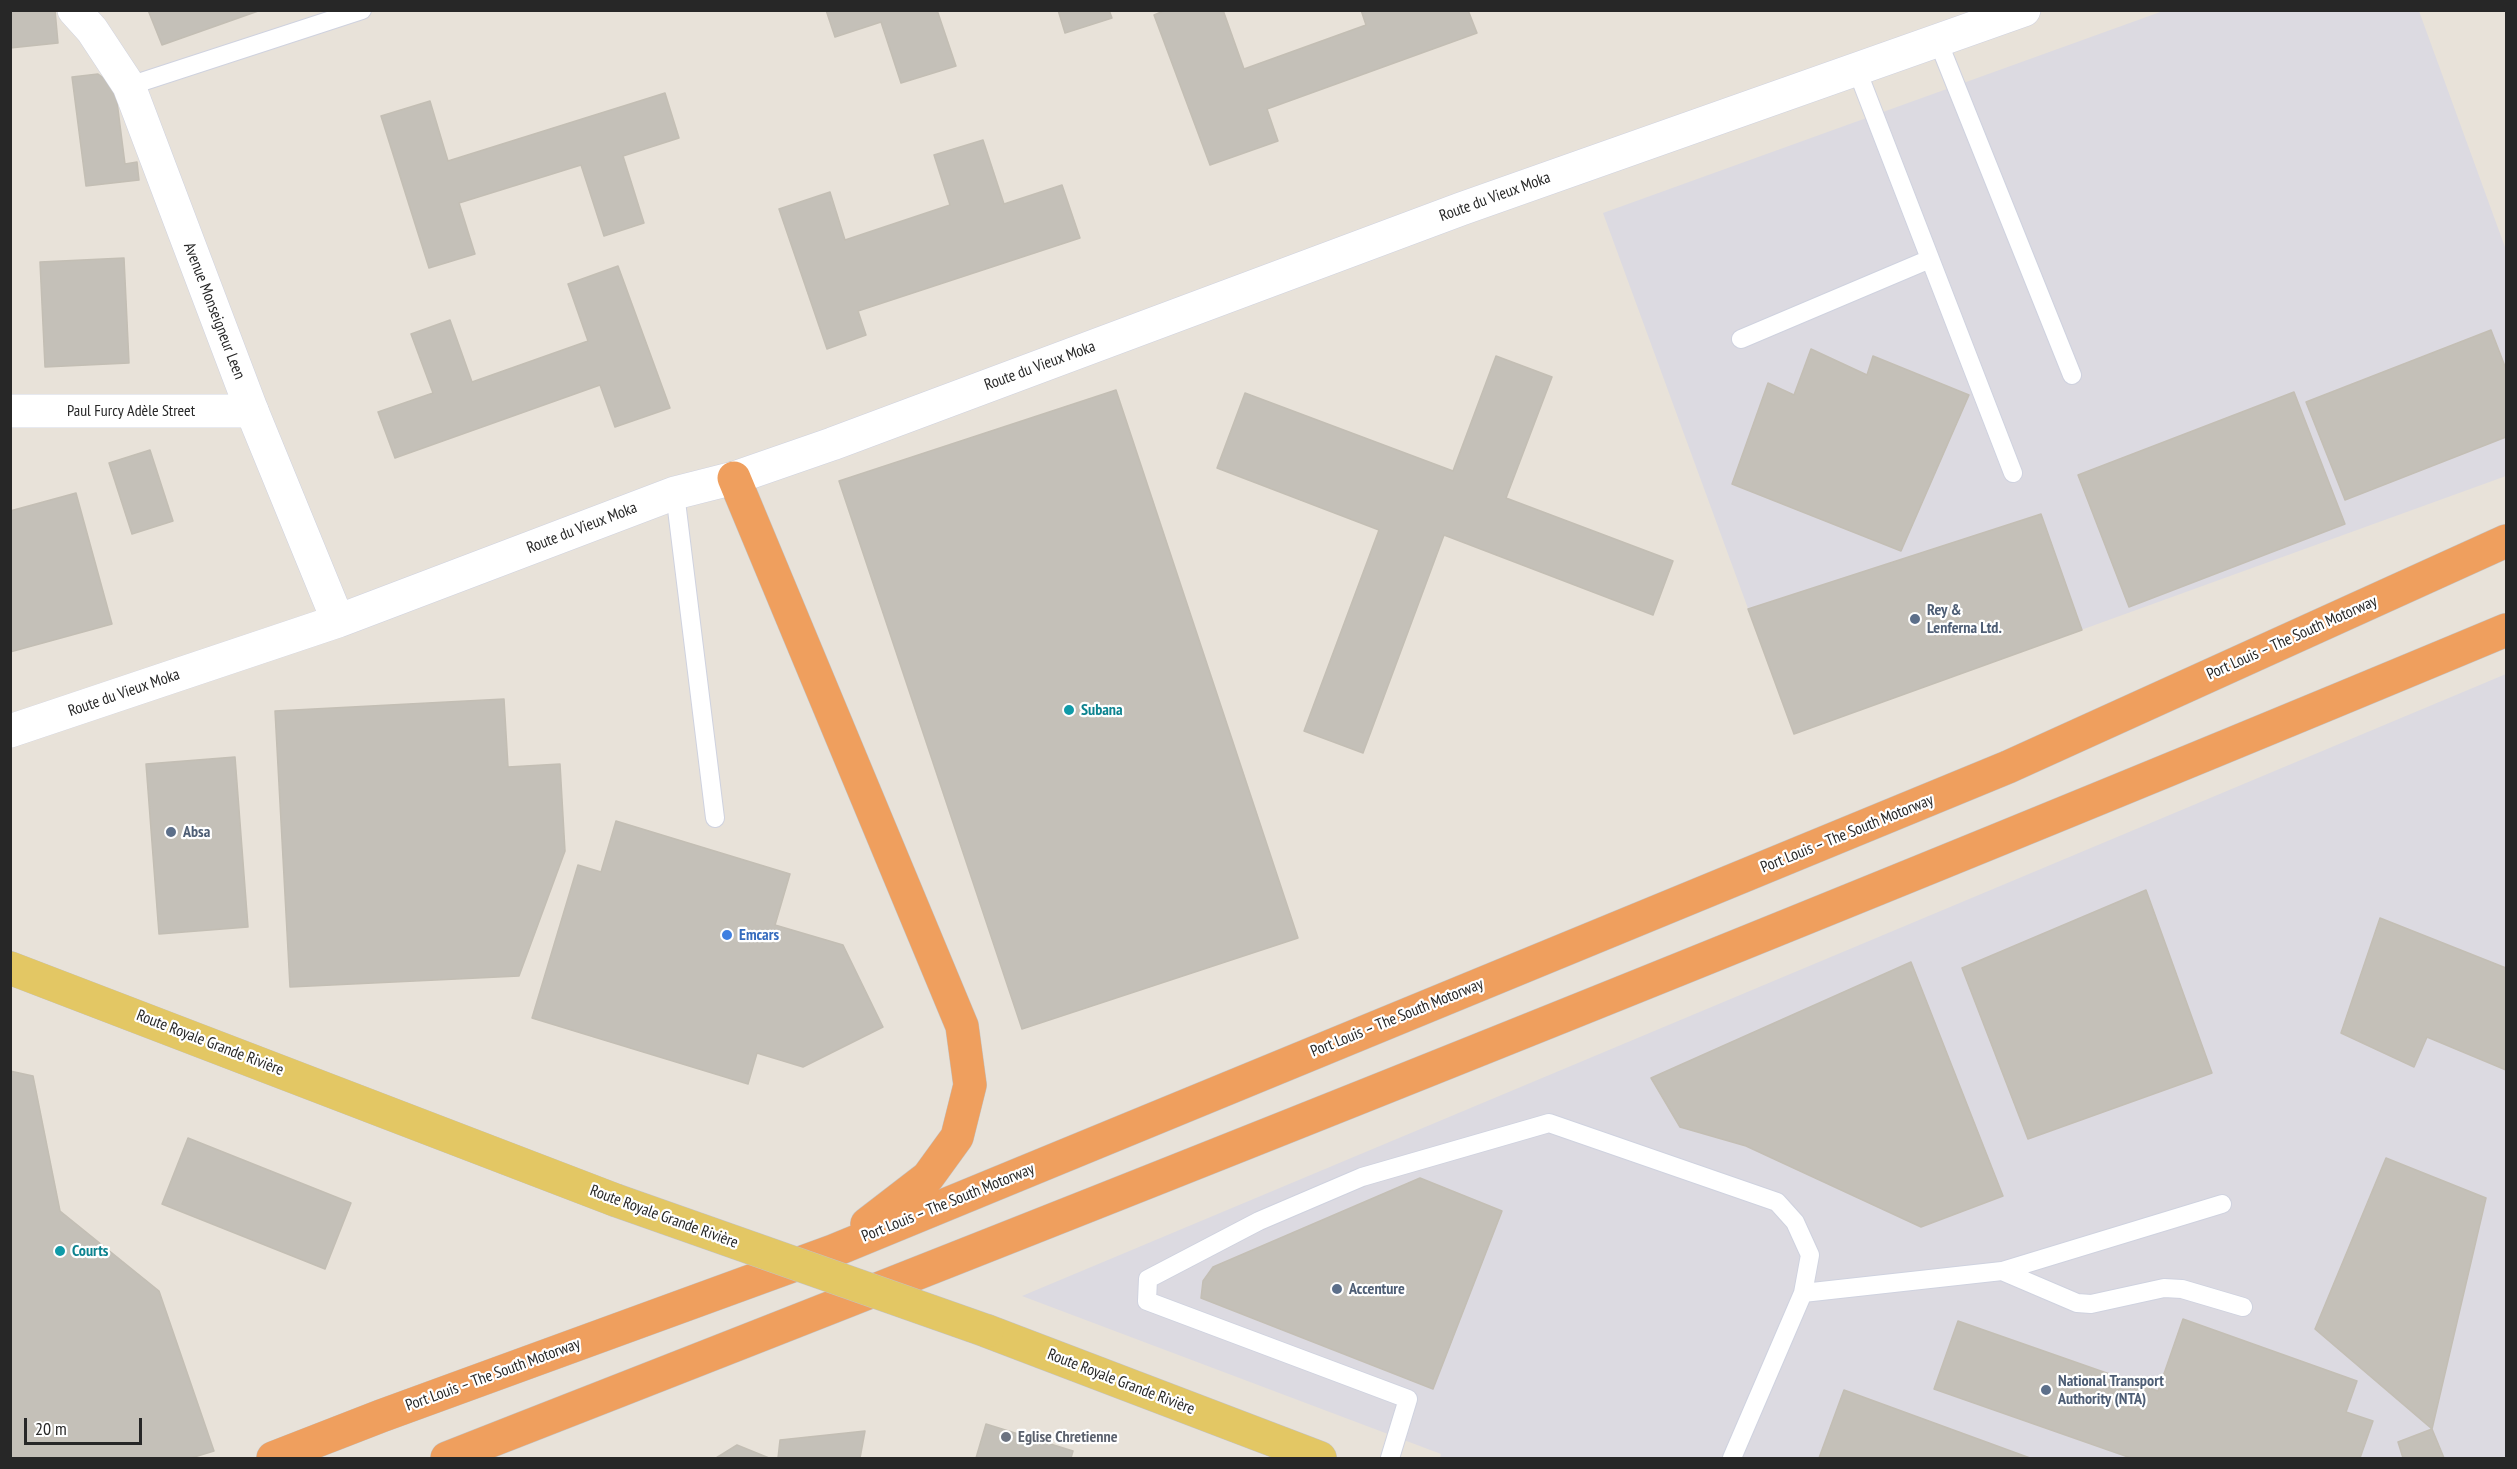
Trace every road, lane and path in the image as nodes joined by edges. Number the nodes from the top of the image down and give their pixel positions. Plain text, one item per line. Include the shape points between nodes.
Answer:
1 (74, 10) edge
2 (362, 10) edge
3 (2024, 10) edge
4 (1938, 41) junction
5 (1857, 70) junction
6 (129, 86) junction
7 (1930, 259) junction
8 (1741, 339) dead end
9 (2072, 375) dead end
10 (10, 411) edge
11 (252, 411) junction
12 (2013, 472) dead end
13 (734, 478) junction
14 (675, 493) junction
15 (2506, 541) edge
16 (338, 621) junction
17 (2506, 630) edge
18 (54, 716) junction
19 (10, 731) edge
20 (10, 755) edge
21 (715, 818) dead end
22 (10, 953) edge
23 (24, 973) edge
24 (2222, 1204) dead end
25 (833, 1251) junction
26 (2002, 1271) junction
27 (1803, 1293) junction
28 (2243, 1307) dead end
29 (273, 1458) edge
30 (447, 1458) edge
31 (1320, 1458) edge
32 (1390, 1458) edge
33 (1732, 1458) edge

1 - 6 main road, Avenue Monseigneur Leen
2 - 6 lane
3 - 4 main road, Route du Vieux Moka
4 - 5 main road, Route du Vieux Moka
4 - 9 lane
5 - 7 lane
5 - 13 main road, Route du Vieux Moka via 1461,209
6 - 11 main road, Avenue Monseigneur Leen
7 - 8 lane
7 - 12 lane
10 - 11 main road, Paul Furcy Adèle Street
11 - 16 main road, Avenue Monseigneur Leen
13 - 14 main road, Route du Vieux Moka
13 - 25 highway via 962,1026 970,1085 957,1137 928,1177
14 - 16 main road, Route du Vieux Moka
14 - 21 lane
15 - 25 highway, Port Louis – The South Motorway via 2008,767
16 - 18 main road, Route du Vieux Moka
17 - 30 highway via 2025,831 1144,1185
18 - 19 main road, Route du Vieux Moka
18 - 20 main road, Route du Vieux Moka
22 - 23 main road
23 - 31 main road, Route Royale Grande Rivière, bridge via 615,1200 987,1331
24 - 26 lane
25 - 29 highway, Port Louis – The South Motorway
26 - 27 lane
26 - 28 lane via 2077,1303 2091,1304 2164,1288 2182,1289
27 - 32 lane via 1810,1255 1795,1222 1777,1202 1549,1123 1362,1177 1259,1221 1148,1279 1147,1300 1408,1399
27 - 33 lane

